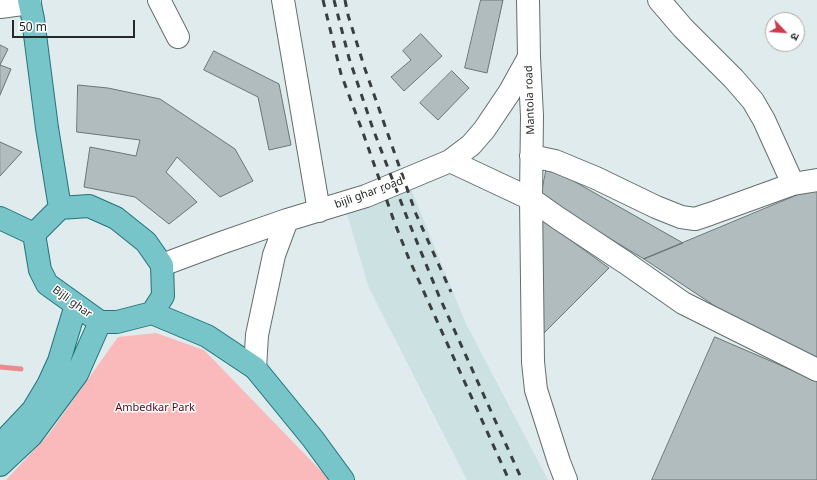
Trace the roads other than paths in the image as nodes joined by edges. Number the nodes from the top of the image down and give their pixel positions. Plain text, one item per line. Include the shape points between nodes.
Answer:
1 (159, 0) edge
2 (283, 0) edge
3 (528, 0) edge
4 (659, 0) edge
5 (30, 2) edge
6 (0, 7) edge
7 (178, 37) dead end
8 (529, 57) junction
9 (531, 156) junction
10 (450, 161) junction
11 (817, 180) edge
12 (793, 184) junction
13 (531, 199) junction
14 (60, 208) junction
15 (319, 211) junction
16 (0, 218) edge
17 (287, 220) junction
18 (34, 234) junction
19 (162, 265) junction
20 (76, 305) junction
21 (152, 313) junction
22 (100, 322) junction
23 (255, 368) junction
24 (817, 370) edge
25 (0, 444) edge
26 (0, 465) edge
27 (343, 480) edge
28 (566, 480) edge

1 - 7 street
2 - 15 street
3 - 8 street, Mantola road
4 - 12 street via 753,101
5 - 6 street
5 - 14 main road
8 - 9 street, Mantola road
8 - 10 street, bijli ghar road via 484,130 471,145
9 - 12 street via 555,161 681,217 695,219
9 - 13 street, Mantola road
10 - 13 street
10 - 15 street, bijli ghar road via 366,196
11 - 12 street
13 - 24 street via 683,303
13 - 28 street, Mantola road via 533,362 536,390
14 - 18 main road
14 - 19 main road via 89,206 116,218 146,242
15 - 17 street, bijli ghar road
16 - 18 main road
17 - 19 street, bijli ghar road
17 - 23 street via 274,255 266,291 257,335
18 - 20 main road, Bijli ghar via 40,270 48,284
19 - 21 main road via 162,296
20 - 22 main road, Bijli ghar
20 - 25 main road via 48,385 33,410
21 - 22 main road, Bijli ghar via 117,322
21 - 23 main road via 207,336
22 - 26 main road via 77,374 31,436
23 - 27 main road

